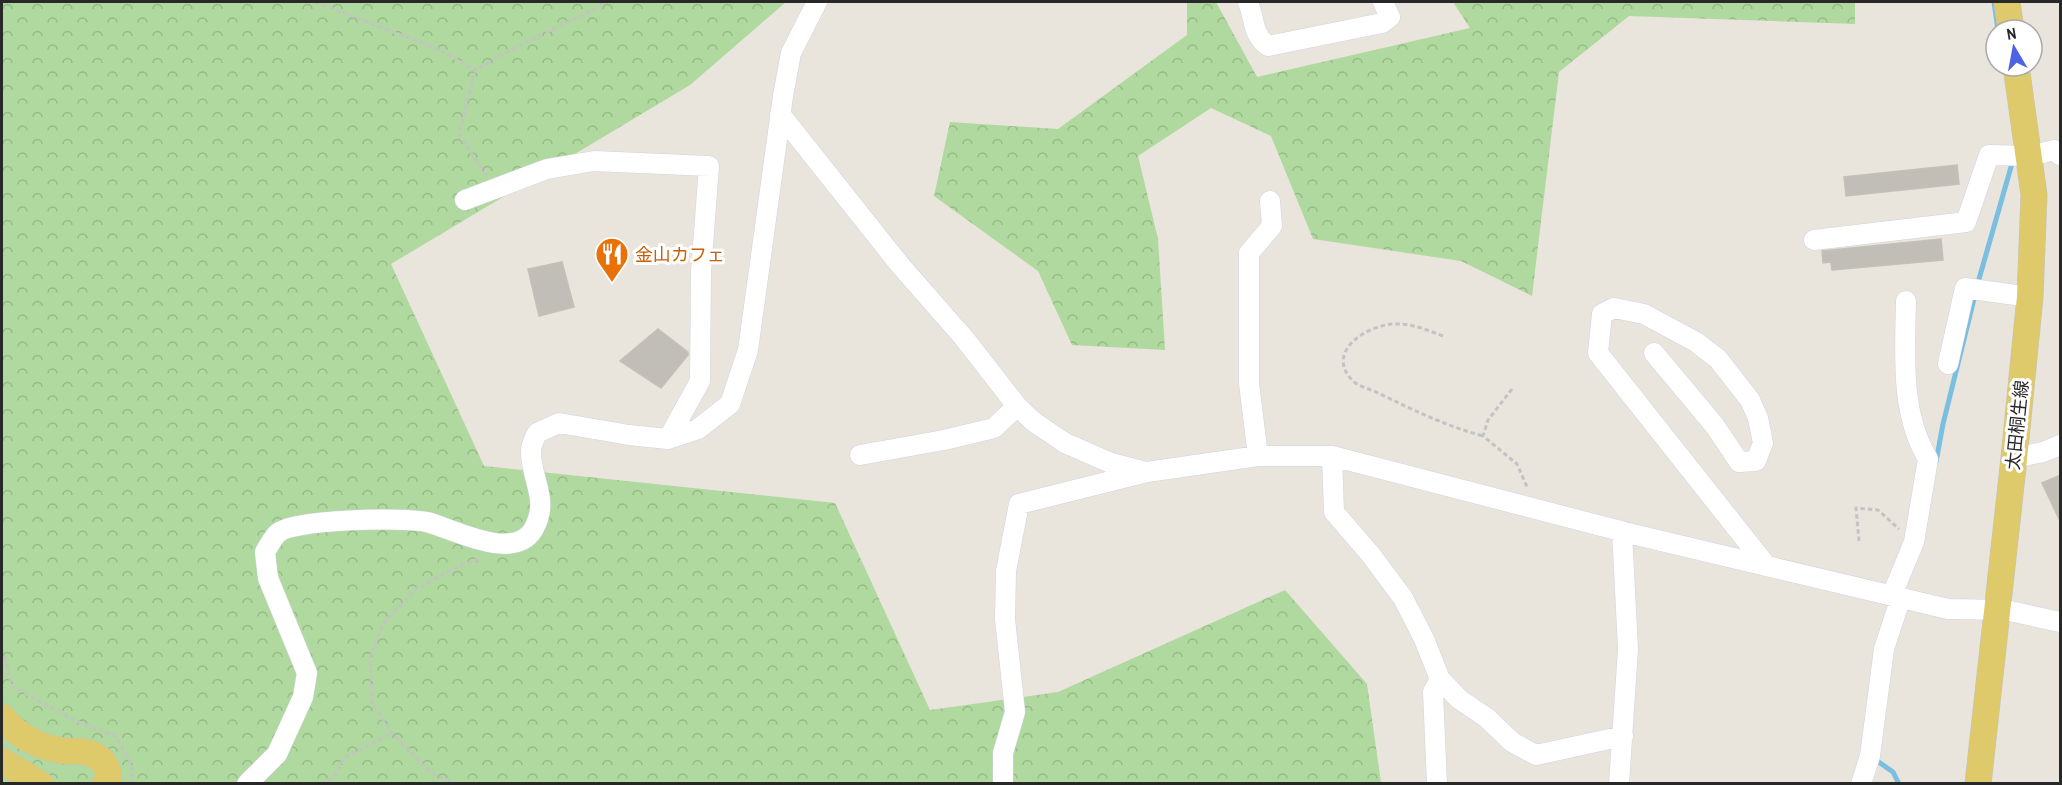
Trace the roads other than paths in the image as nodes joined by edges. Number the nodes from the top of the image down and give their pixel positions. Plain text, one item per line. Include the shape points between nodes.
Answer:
1 (817, 2) edge
2 (1248, 2) edge
3 (1383, 2) edge
4 (2007, 2) edge
5 (2009, 18) edge
6 (2018, 78) edge
7 (780, 114) junction
8 (2061, 155) edge
9 (2030, 156) junction
10 (465, 200) dead end
11 (1270, 201) dead end
12 (1814, 240) dead end
13 (2030, 297) junction
14 (1906, 301) dead end
15 (1654, 353) dead end
16 (1948, 364) dead end
17 (1017, 406) junction
18 (668, 439) junction
19 (2061, 445) edge
20 (860, 455) dead end
21 (1258, 456) junction
22 (1332, 456) junction
23 (2014, 458) junction
24 (1147, 472) junction
25 (1622, 531) junction
26 (1765, 564) junction
27 (1896, 596) junction
28 (1996, 610) junction
29 (2061, 622) edge
30 (1440, 679) junction
31 (2, 717) edge
32 (1623, 736) junction
33 (2, 761) edge
34 (40, 783) edge
35 (105, 783) edge
36 (247, 783) edge
37 (1003, 783) edge
38 (1437, 783) edge
39 (1619, 783) edge
40 (1861, 783) edge
41 (1978, 783) edge

1 - 7 street via 791,53
2 - 3 street via 1260,40 1268,46 1382,23 1390,17
4 - 5 main road
6 - 9 main road, 太田桐生線
7 - 17 street
7 - 18 street via 748,350 730,404 698,429
8 - 9 street via 2054,150
9 - 12 street via 1989,155 1966,222
9 - 13 main road, 太田桐生線 via 2034,195
10 - 18 street via 547,169 594,160 709,166 701,272 700,381
11 - 21 street via 1272,226 1249,253 1249,383
13 - 16 street via 1965,288
13 - 23 main road, 太田桐生線
14 - 27 street via 1907,385 1912,424 1928,459 1914,542
15 - 26 street via 1715,426 1739,462 1756,461 1763,443 1758,418 1750,400 1718,359 1696,342 1644,315 1614,308 1602,314 1598,353
17 - 20 street via 994,428
17 - 24 street via 1065,444 1111,463
18 - 36 street via 559,423 537,433 531,449 542,510 532,532 515,543 488,543 425,522 314,523 278,532 265,552 268,578 307,673 303,697 277,754
19 - 23 street
21 - 22 street
21 - 24 street
22 - 25 street
22 - 30 street via 1334,512 1403,598
23 - 28 main road, 太田桐生線
24 - 37 street via 1019,504 1006,572 1005,619 1015,712 1003,753
25 - 26 street
25 - 32 street via 1628,649
26 - 27 street
27 - 28 street via 1948,609
27 - 40 street via 1884,649 1870,756
28 - 29 street
28 - 41 main road, 太田桐生線
30 - 32 street via 1512,742 1536,755
30 - 38 street via 1433,692
31 - 35 main road via 35,743 98,757 106,764 110,776
32 - 39 street
33 - 34 main road

